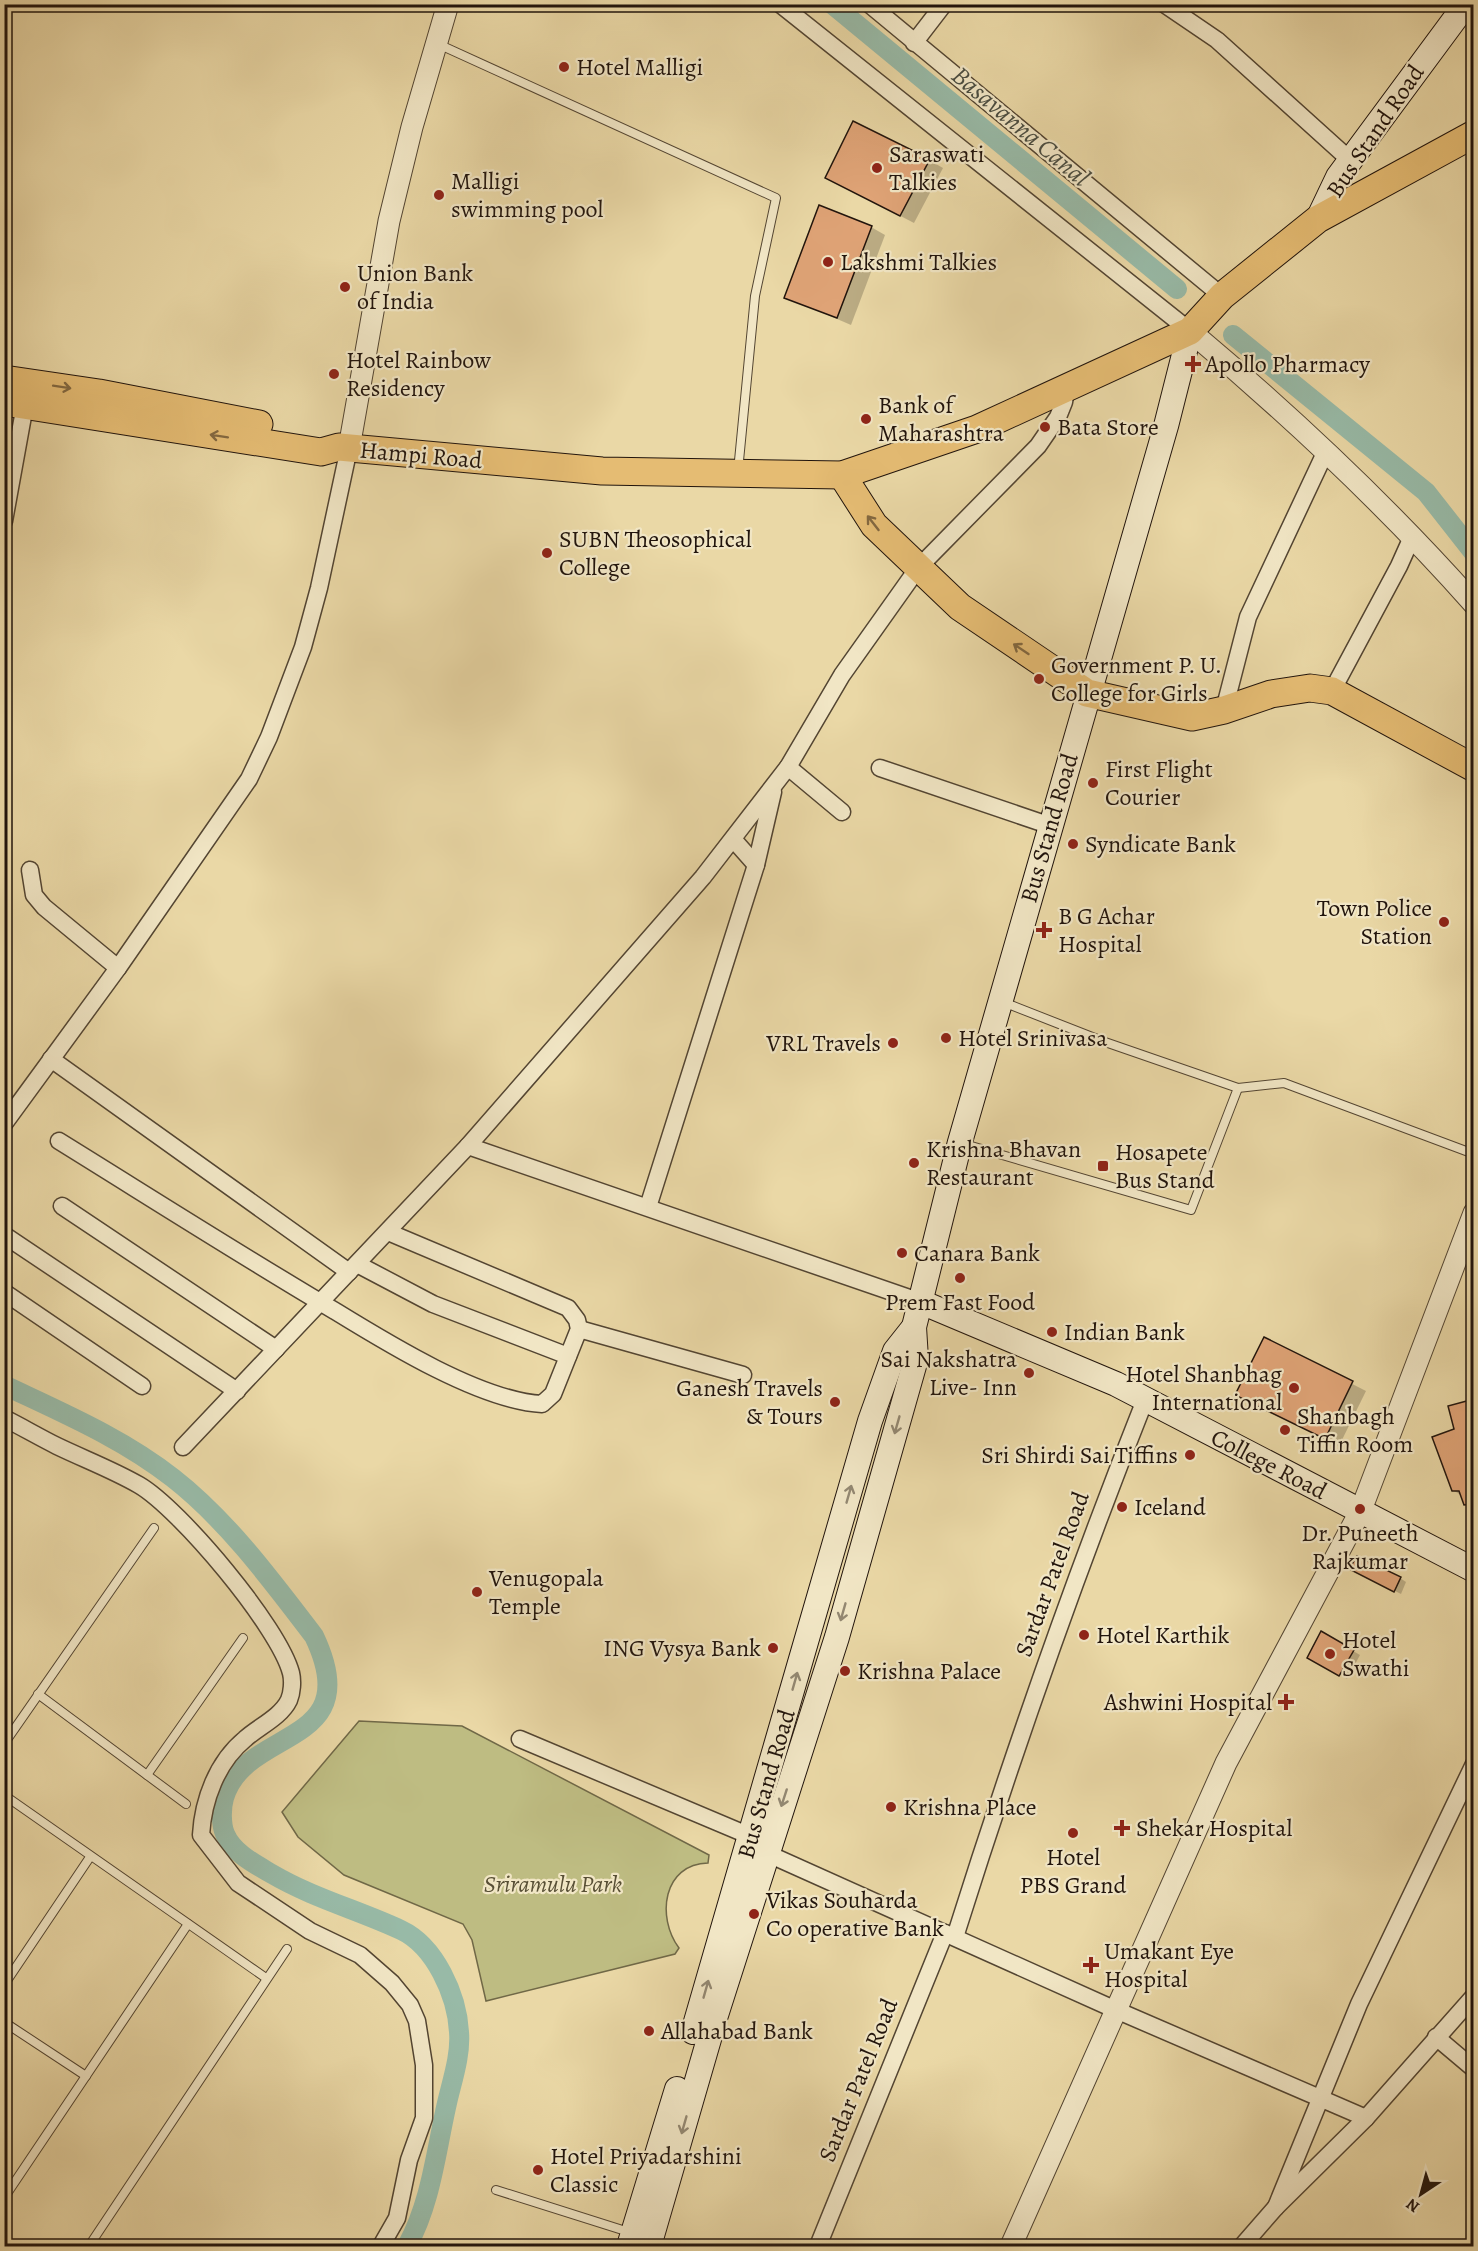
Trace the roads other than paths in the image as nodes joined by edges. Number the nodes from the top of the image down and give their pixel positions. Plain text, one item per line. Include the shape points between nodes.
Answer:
1 (448, 4) edge
2 (780, 4) edge
3 (869, 4) edge
4 (944, 4) edge
5 (1164, 4) edge
6 (1466, 4) edge
7 (437, 44) junction
8 (914, 44) junction
9 (1473, 134) edge
10 (1350, 160) junction
11 (1318, 219) junction
12 (1222, 296) junction
13 (1190, 331) junction
14 (4, 378) edge
15 (1066, 390) junction
16 (15, 404) edge
17 (344, 448) junction
18 (1325, 453) junction
19 (738, 473) junction
20 (842, 475) junction
21 (4, 521) edge
22 (1412, 537) junction
23 (918, 568) junction
24 (1473, 604) edge
25 (1332, 691) junction
26 (1087, 693) junction
27 (1224, 710) junction
28 (788, 767) junction
29 (880, 768) dead end
30 (1473, 768) edge
31 (774, 786) junction
32 (842, 812) dead end
33 (1051, 826) junction
34 (733, 839) junction
35 (756, 865) junction
36 (30, 870) dead end
37 (118, 968) junction
38 (1000, 1001) junction
39 (51, 1059) junction
40 (1238, 1088) junction
41 (4, 1124) edge
42 (59, 1141) dead end
43 (960, 1142) junction
44 (468, 1146) junction
45 (1473, 1154) edge
46 (62, 1206) dead end
47 (648, 1207) junction
48 (1473, 1213) edge
49 (388, 1232) junction
50 (4, 1234) edge
51 (353, 1268) junction
52 (4, 1292) edge
53 (921, 1302) junction
54 (320, 1303) junction
55 (579, 1329) junction
56 (276, 1349) junction
57 (568, 1356) junction
58 (742, 1375) dead end
59 (142, 1386) dead end
60 (237, 1391) junction
61 (1145, 1400) junction
62 (4, 1418) edge
63 (183, 1447) dead end
64 (1361, 1509) junction
65 (154, 1528) dead end
66 (1473, 1570) edge
67 (243, 1638) dead end
68 (38, 1694) junction
69 (520, 1738) dead end
70 (4, 1744) edge
71 (1473, 1764) edge
72 (147, 1775) junction
73 (4, 1795) edge
74 (186, 1804) dead end
75 (758, 1844) junction
76 (90, 1857) junction
77 (188, 1924) junction
78 (950, 1935) junction
79 (287, 1949) dead end
80 (266, 1978) junction
81 (4, 1985) edge
82 (1473, 1996) edge
83 (1116, 2010) junction
84 (4, 2022) edge
85 (1436, 2037) junction
86 (1473, 2069) edge
87 (86, 2076) junction
88 (1320, 2099) junction
89 (1366, 2118) junction
90 (496, 2190) dead end
91 (4, 2198) edge
92 (1276, 2207) junction
93 (637, 2242) edge
94 (89, 2247) edge
95 (381, 2247) edge
96 (818, 2247) edge
97 (1011, 2247) edge
98 (1242, 2247) edge

1 - 7 street
2 - 13 street
3 - 8 street
4 - 8 street
5 - 10 street via 1217,40
6 - 10 main road, Bus Stand Road
7 - 17 street via 389,221
7 - 19 lane via 776,198 755,296
8 - 12 street via 1062,161
9 - 11 main road
10 - 11 main road, Bus Stand Road
11 - 12 main road, Bus Stand Road
12 - 13 main road, Bus Stand Road
13 - 15 main road, Hampi Road
13 - 18 street
13 - 26 main road, Bus Stand Road
14 -> 17 main road via 327,437
15 - 20 main road, Hampi Road via 977,429
15 - 23 street via 1058,417 1038,446
17 -> 16 main road, Hampi Road via 321,452
16 - 21 street
17 - 19 main road, Hampi Road via 602,471
17 - 37 street via 317,598 269,737 249,779
18 - 22 street
18 - 27 street via 1248,617
19 - 20 main road, Hampi Road
23 -> 20 main road via 874,525
22 - 24 street
22 - 25 street
26 -> 23 main road via 960,608
23 - 28 street via 842,675
25 - 27 main road via 1310,688 1271,694
25 - 30 main road
26 - 27 main road via 1192,717
26 - 33 main road, Bus Stand Road
28 - 31 street
28 - 32 street
29 - 33 street
31 - 34 street
31 - 35 street
33 - 38 main road, Bus Stand Road
34 - 35 street
34 - 44 street
35 - 47 street
36 - 37 street via 34,895 44,907
37 - 39 street
38 - 40 lane
38 - 43 main road, Bus Stand Road
39 - 41 street
39 - 51 street
40 - 43 lane via 1191,1210
40 - 45 lane via 1284,1083
42 - 54 street
43 - 53 main road, Bus Stand Road
44 - 47 street
44 - 49 street
46 - 56 street
47 - 53 street
48 - 64 street
49 - 51 street
49 - 55 street via 555,1301 573,1314
50 - 60 street
51 - 54 street
51 - 57 street via 433,1304
52 - 59 street
53 - 61 main road, College Road via 1116,1384
53 - 75 main road, Bus Stand Road via 914,1327 895,1351 870,1421
54 - 56 street
54 - 57 street via 452,1376 533,1404 542,1404 553,1394
55 - 57 street
55 - 58 street
56 - 60 street
60 - 63 street
61 - 64 main road, College Road
61 - 78 street, Sardar Patel Road via 1093,1532
62 - 95 street via 139,1485 161,1501 200,1540 260,1617 284,1656 291,1674 288,1702 242,1740 224,1764 202,1810 201,1835 238,1883 310,1931 360,1955 392,1983 417,2021 424,2065 424,2118 409,2160 397,2218
64 - 66 main road, College Road
64 - 83 street via 1226,1763
65 - 68 lane
67 - 72 lane
68 - 70 lane
68 - 72 lane
69 - 75 street
71 - 88 street via 1359,2004
72 - 74 lane
73 - 76 lane
75 - 78 street
75 - 93 main road, Bus Stand Road via 676,2095
76 - 77 lane
76 - 81 lane
77 - 80 lane
77 - 87 lane
78 - 83 street
78 - 96 street, Sardar Patel Road
79 - 80 lane
80 - 94 lane
82 - 85 street
83 - 88 street
83 - 97 street
84 - 87 lane
85 - 86 street
85 - 89 street
87 - 91 lane
88 - 89 street
88 - 92 street
89 - 92 street
90 - 93 lane
92 - 98 street

